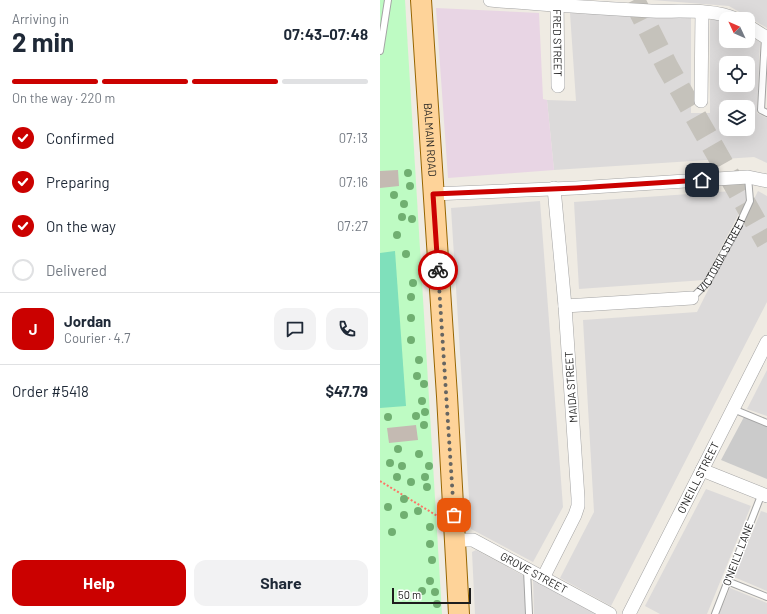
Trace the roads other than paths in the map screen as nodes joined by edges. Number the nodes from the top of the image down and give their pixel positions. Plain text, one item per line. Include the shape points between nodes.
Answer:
1 (388, 0) edge
2 (420, 0) edge
3 (490, 0) edge
4 (557, 3) edge
5 (702, 12) junction
6 (719, 14) edge
7 (755, 30) edge
8 (766, 37) edge
9 (380, 50) edge
10 (558, 86) dead end
11 (701, 101) dead end
12 (767, 113) edge
13 (748, 177) junction
14 (767, 181) edge
15 (554, 188) junction
16 (433, 194) junction
17 (692, 298) joint
18 (565, 306) junction
19 (766, 345) edge
20 (733, 409) junction
21 (767, 423) edge
22 (702, 470) junction
23 (764, 494) edge
24 (455, 533) junction
25 (527, 569) junction
26 (543, 578) junction
27 (728, 581) junction
28 (767, 597) edge
29 (459, 614) edge
30 (529, 614) edge
31 (610, 614) edge
32 (629, 614) edge
33 (715, 614) edge

1 - 9 lane
2 - 16 main road, BALMAIN ROAD
3 - 4 street
4 - 5 street
4 - 10 street, FRED STREET
5 - 6 street
5 - 11 street
7 - 8 street
8 - 12 lane via 761,110
13 - 14 street
13 - 15 street
13 - 17 lane, VICTORIA STREET via 750,200 739,226 706,284
15 - 16 street
15 - 18 street, MAIDA STREET
16 - 24 main road, BALMAIN ROAD
17 - 18 street, VICTORIA STREET
18 - 26 street, MAIDA STREET via 578,506
19 - 20 street, O'NEILL STREET
20 - 21 lane
20 - 22 street, O'NEILL STREET
22 - 23 street
22 - 32 street, O'NEILL STREET
23 - 27 lane, O'NEILL LANE
24 - 25 street, GROVE STREET
24 - 29 main road, BALMAIN ROAD
25 - 26 street, GROVE STREET
25 - 30 lane
26 - 31 street, GROVE STREET
27 - 28 lane
27 - 33 lane, O'NEILL LANE

